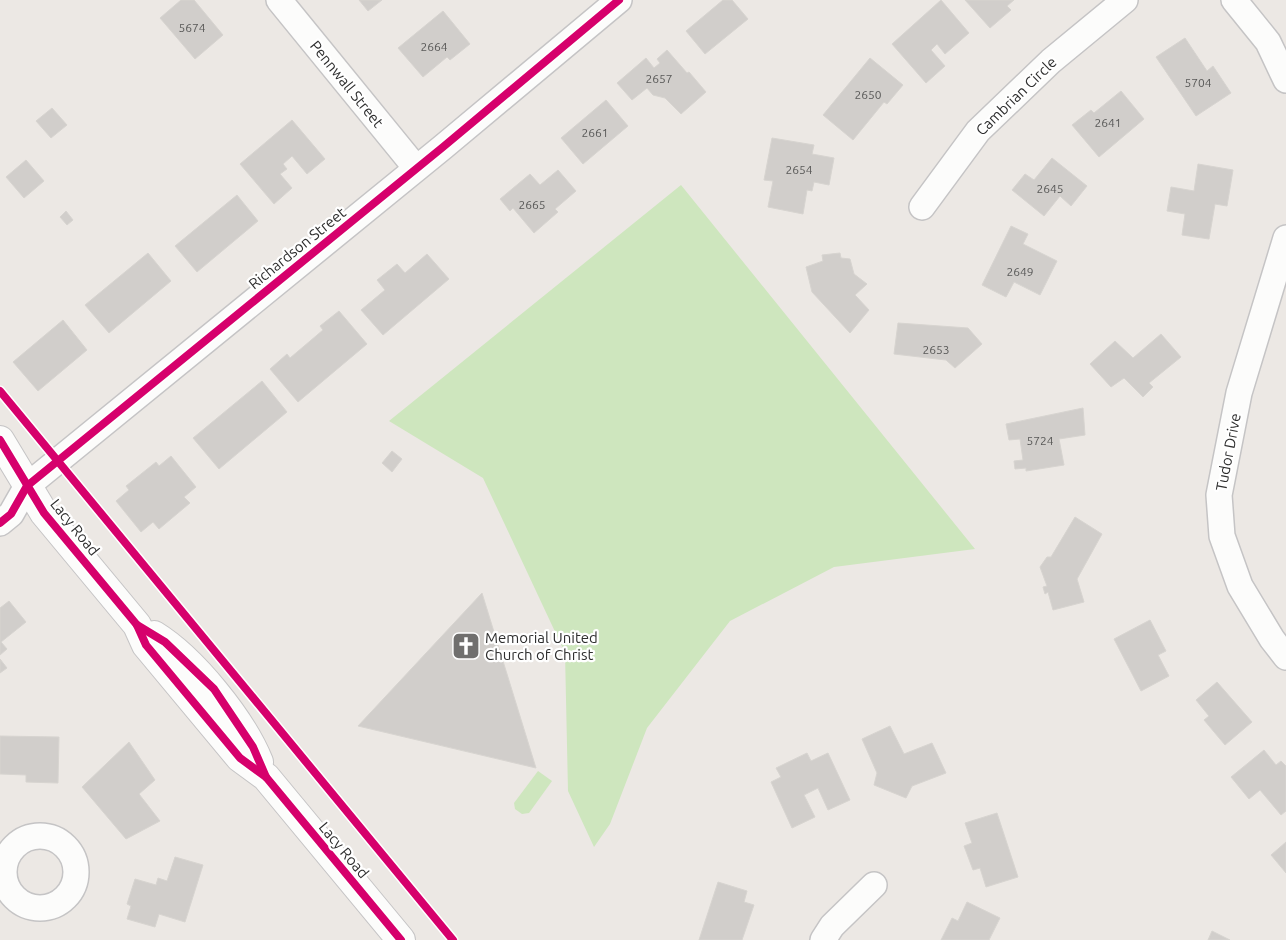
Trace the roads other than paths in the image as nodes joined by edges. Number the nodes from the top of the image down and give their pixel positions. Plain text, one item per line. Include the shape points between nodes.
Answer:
1 (279, 0) edge
2 (619, 0) edge
3 (1126, 0) edge
4 (1234, 0) edge
5 (1286, 80) edge
6 (416, 168) junction
7 (922, 207) dead end
8 (1286, 238) edge
9 (1277, 301) edge
10 (0, 440) edge
11 (27, 486) junction
12 (0, 494) edge
13 (0, 523) edge
14 (1286, 657) edge
15 (874, 885) dead end
16 (401, 940) edge
17 (823, 940) edge

1 - 6 street, Pennwall Street
2 - 6 street, Richardson Street
3 - 7 street, Cambrian Circle via 1051,61 978,131
4 - 5 street via 1268,42
6 - 11 street, Richardson Street
8 - 9 street, Tudor Drive
9 - 14 street, Tudor Drive via 1239,393 1219,495 1222,536 1240,586
10 - 11 street, Lacy Road
11 - 12 street, Richardson Street
11 - 13 street, Richardson Street via 11,514
11 - 16 street, Lacy Road via 44,513 137,625 165,642 214,689 253,748 266,777
15 - 17 street via 832,926

